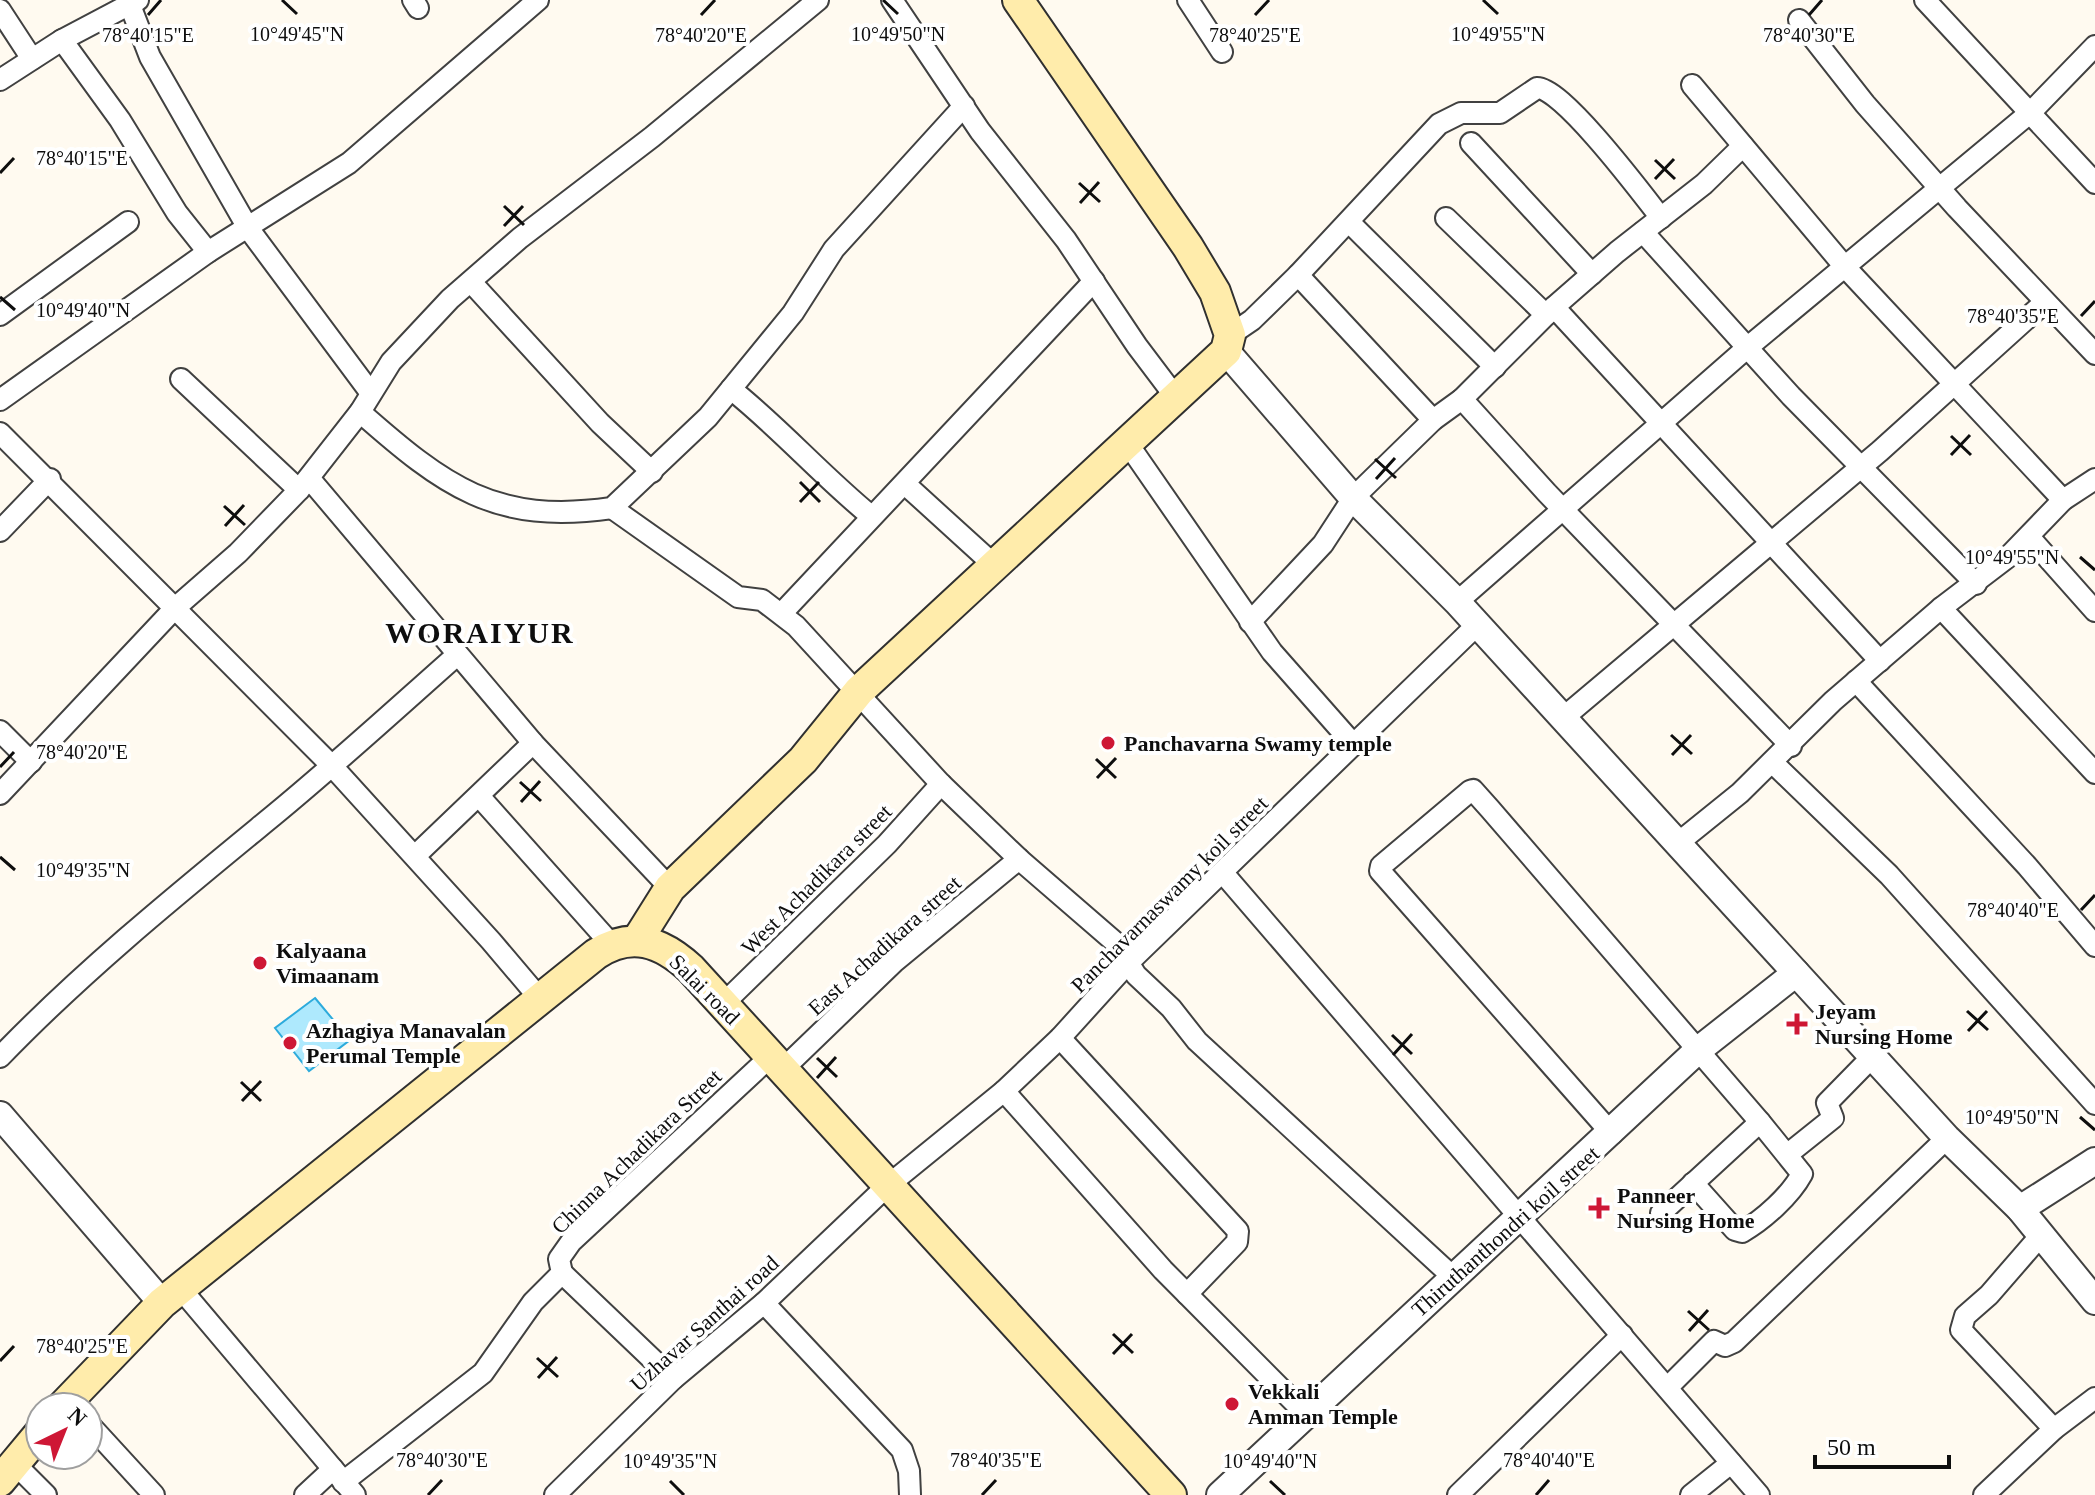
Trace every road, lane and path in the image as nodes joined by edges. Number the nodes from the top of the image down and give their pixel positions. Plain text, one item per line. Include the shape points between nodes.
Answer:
1 (538, 0) edge
2 (818, 0) edge
3 (1018, 0) edge
4 (1188, 0) edge
5 (1925, 0) edge
6 (895, 1) edge
7 (134, 3) edge
8 (0, 10) edge
9 (1799, 20) dead end
10 (62, 40) junction
11 (2095, 46) edge
12 (1222, 52) dead end
13 (32, 59) junction
14 (0, 80) edge
15 (1692, 85) dead end
16 (964, 106) junction
17 (2031, 112) junction
18 (1471, 143) dead end
19 (1743, 146) junction
20 (2095, 183) edge
21 (1941, 187) junction
22 (1446, 218) dead end
23 (1661, 218) junction
24 (128, 222) dead end
25 (1349, 222) junction
26 (248, 228) junction
27 (1643, 232) junction
28 (208, 252) junction
29 (1845, 267) junction
30 (1592, 274) junction
31 (1298, 275) junction
32 (1094, 281) junction
33 (471, 282) junction
34 (2045, 302) junction
35 (1550, 311) junction
36 (0, 315) edge
37 (1228, 343) junction
38 (1748, 347) junction
39 (2095, 354) edge
40 (1495, 367) junction
41 (181, 379) dead end
42 (1953, 385) junction
43 (731, 389) junction
44 (370, 392) junction
45 (1177, 399) junction
46 (1462, 399) junction
47 (0, 400) edge
48 (360, 412) junction
49 (1433, 420) junction
50 (1661, 423) junction
51 (0, 433) edge
52 (1128, 444) junction
53 (1858, 467) junction
54 (652, 472) junction
55 (50, 479) junction
56 (2095, 479) edge
57 (304, 484) junction
58 (905, 484) junction
59 (1353, 498) junction
60 (2063, 500) junction
61 (612, 508) junction
62 (1564, 508) junction
63 (871, 516) junction
64 (0, 531) edge
65 (2030, 538) junction
66 (1771, 544) junction
67 (993, 564) junction
68 (1976, 584) junction
69 (1457, 602) junction
70 (175, 608) junction
71 (1941, 608) junction
72 (2095, 611) edge
73 (782, 613) junction
74 (1250, 622) junction
75 (1674, 624) junction
76 (1477, 625) junction
77 (457, 655) junction
78 (1880, 661) junction
79 (1856, 681) junction
80 (859, 691) junction
81 (1563, 718) junction
82 (0, 731) edge
83 (533, 743) junction
84 (1354, 745) junction
85 (1791, 746) junction
86 (31, 762) junction
87 (1772, 762) junction
88 (332, 766) junction
89 (2095, 773) edge
90 (941, 784) junction
91 (0, 794) edge
92 (479, 796) junction
93 (1678, 843) junction
94 (415, 856) junction
95 (1019, 859) junction
96 (1223, 873) junction
97 (670, 888) junction
98 (624, 942) junction
99 (2095, 946) edge
100 (1128, 963) junction
101 (1796, 973) junction
102 (541, 1000) junction
103 (722, 1005) junction
104 (1060, 1038) junction
105 (1697, 1051) junction
106 (0, 1057) edge
107 (1872, 1057) junction
108 (776, 1063) junction
109 (1004, 1091) junction
110 (2095, 1104) edge
111 (0, 1115) edge
112 (1760, 1122) junction
113 (1612, 1134) junction
114 (1947, 1138) junction
115 (1788, 1154) junction
116 (2095, 1161) edge
117 (1693, 1183) junction
118 (886, 1187) junction
119 (2020, 1209) junction
120 (1661, 1213) dead end
121 (1519, 1215) junction
122 (2041, 1235) junction
123 (562, 1273) junction
124 (1453, 1277) junction
125 (1187, 1294) junction
126 (171, 1296) junction
127 (2095, 1301) edge
128 (764, 1303) junction
129 (1622, 1335) junction
130 (673, 1379) junction
131 (1668, 1387) junction
132 (89, 1391) edge
133 (2095, 1398) edge
134 (1307, 1415) junction
135 (2054, 1429) junction
136 (104, 1442) edge
137 (24, 1452) edge
138 (1731, 1463) junction
139 (7, 1472) edge
140 (343, 1482) edge
141 (567, 1491) edge
142 (46, 1495) edge
143 (154, 1495) edge
144 (305, 1495) edge
145 (910, 1495) edge
146 (1171, 1495) edge
147 (1220, 1495) edge
148 (1458, 1495) edge
149 (1691, 1495) edge
150 (1759, 1495) edge
151 (1984, 1495) edge

1 - 26 street via 349,163
2 - 33 street
3 - 37 main road via 1172,221 1215,292
4 - 12 street
5 - 17 street
6 - 16 street
7 - 10 street
7 - 26 street via 150,57
8 - 13 street
9 - 21 street via 1865,104
10 - 13 street
10 - 28 street
11 - 17 street
13 - 14 street
15 - 19 street
16 - 32 street
16 - 43 street via 834,249 793,313
17 - 20 street
17 - 21 street
18 - 30 street
19 - 23 street
19 - 29 street
21 - 29 street
21 - 34 street
22 - 35 street
23 - 25 street via 1593,134 1537,88 1500,113 1449,117
23 - 27 street
24 - 36 street
25 - 31 street
25 - 40 street
26 - 28 street
26 - 44 street
27 - 30 street
27 - 38 street
28 - 47 street
29 - 38 street
29 - 42 street
30 - 35 street
31 - 37 street
31 - 49 street
32 - 45 street
32 - 58 street
33 - 44 street via 391,362
33 - 54 street
34 - 39 street
34 - 42 street
35 - 40 street
35 - 50 street
37 - 45 main road
37 - 59 street
38 - 50 street
38 - 53 street
40 - 46 street
41 - 57 street
42 - 53 street
42 - 60 street
43 - 54 street
43 - 63 street
44 - 48 street
45 - 52 main road
46 - 49 street
46 - 62 street
48 - 57 street
48 - 61 street via 443,480 489,503 537,513
49 - 59 street
50 - 62 street
50 - 66 street
51 - 55 street
52 - 67 main road
52 - 74 street
53 - 66 street
53 - 68 street
54 - 61 street
55 - 64 street
55 - 70 street
56 - 60 street
57 - 70 street via 238,553
57 - 77 street
58 - 63 street
58 - 67 street
59 - 69 street
59 - 74 street via 1323,544
60 - 65 street
61 - 73 street via 738,597 758,599
62 - 69 street
62 - 75 street
63 - 73 street
65 - 68 street
65 - 72 street
66 - 75 street
66 - 78 street
67 - 80 main road
68 - 71 street
69 - 76 street
70 - 86 street
70 - 88 street
71 - 78 street
71 - 89 street
73 - 80 street
74 - 84 street
75 - 81 street
75 - 85 street
76 - 81 street
76 - 84 street, Panchavarnaswamy koil street
77 - 83 street
77 - 88 street
78 - 79 street
79 - 85 street
79 - 99 street
80 - 90 street
80 - 97 main road via 803,760
81 - 93 street
82 - 86 street
83 - 92 street
83 - 97 street
84 - 96 street, Panchavarnaswamy koil street
85 - 87 street
86 - 91 street
87 - 93 street
87 - 110 street via 1889,875
88 - 94 street
88 - 106 street via 181,890 47,1008
90 - 95 street
90 - 103 street, West Achadikara street
92 - 94 street
92 - 98 street
93 - 101 street
94 - 102 street
95 - 100 street via 1116,943
95 - 108 street, East Achadikara street
96 - 100 street, Panchavarnaswamy koil street
96 - 121 street
97 - 98 main road
98 - 102 main road
98 - 103 main road, Salai road via 679,958
100 - 104 street, Panchavarnaswamy koil street
100 - 124 street via 1197,1041
101 - 105 street, Thiruthanthondri koil street
101 - 107 street
102 - 126 main road
103 - 108 main road, Salai road
104 - 109 street, Panchavarnaswamy koil street
104 - 125 street via 1238,1231 1237,1242
105 - 112 street
105 - 113 street, Thiruthanthondri koil street
105 - 113 street via 1473,790 1381,866
107 - 114 street
107 - 115 street via 1827,1103 1833,1118
108 - 118 main road, Salai road
108 - 123 street, Chinna Achadikara Street via 571,1242 559,1259
109 - 118 street, Panchavarnaswamy koil street
109 - 125 street
111 - 126 street
112 - 115 street
112 - 117 street
113 - 121 street, Thiruthanthondri koil street
114 - 119 street
114 - 131 street via 1734,1342 1725,1346 1714,1341
115 - 117 street via 1802,1174 1796,1185 1742,1232
116 - 119 street
117 - 120 street
118 - 128 street, Uzhavar Santhai road
118 - 146 main road, Salai road
119 - 122 street
121 - 124 street, Thiruthanthondri koil street
121 - 129 street
122 - 127 street
122 - 135 street via 1965,1316 1961,1330
123 - 130 street
123 - 140 street, Chinna Achadikara Street via 533,1302 483,1373
124 - 134 street, Thiruthanthondri koil street
125 - 134 street
126 - 132 main road
126 - 140 street
128 - 130 street, Uzhavar Santhai road
128 - 145 street via 902,1450
129 - 131 street
129 - 148 street
130 - 141 street, Uzhavar Santhai road
131 - 138 street
133 - 135 street
134 - 147 street, Thiruthanthondri koil street
135 - 151 street
136 - 143 street
137 - 139 main road
138 - 149 street
138 - 150 street
139 - 142 street
140 - 144 street, Chinna Achadikara Street

